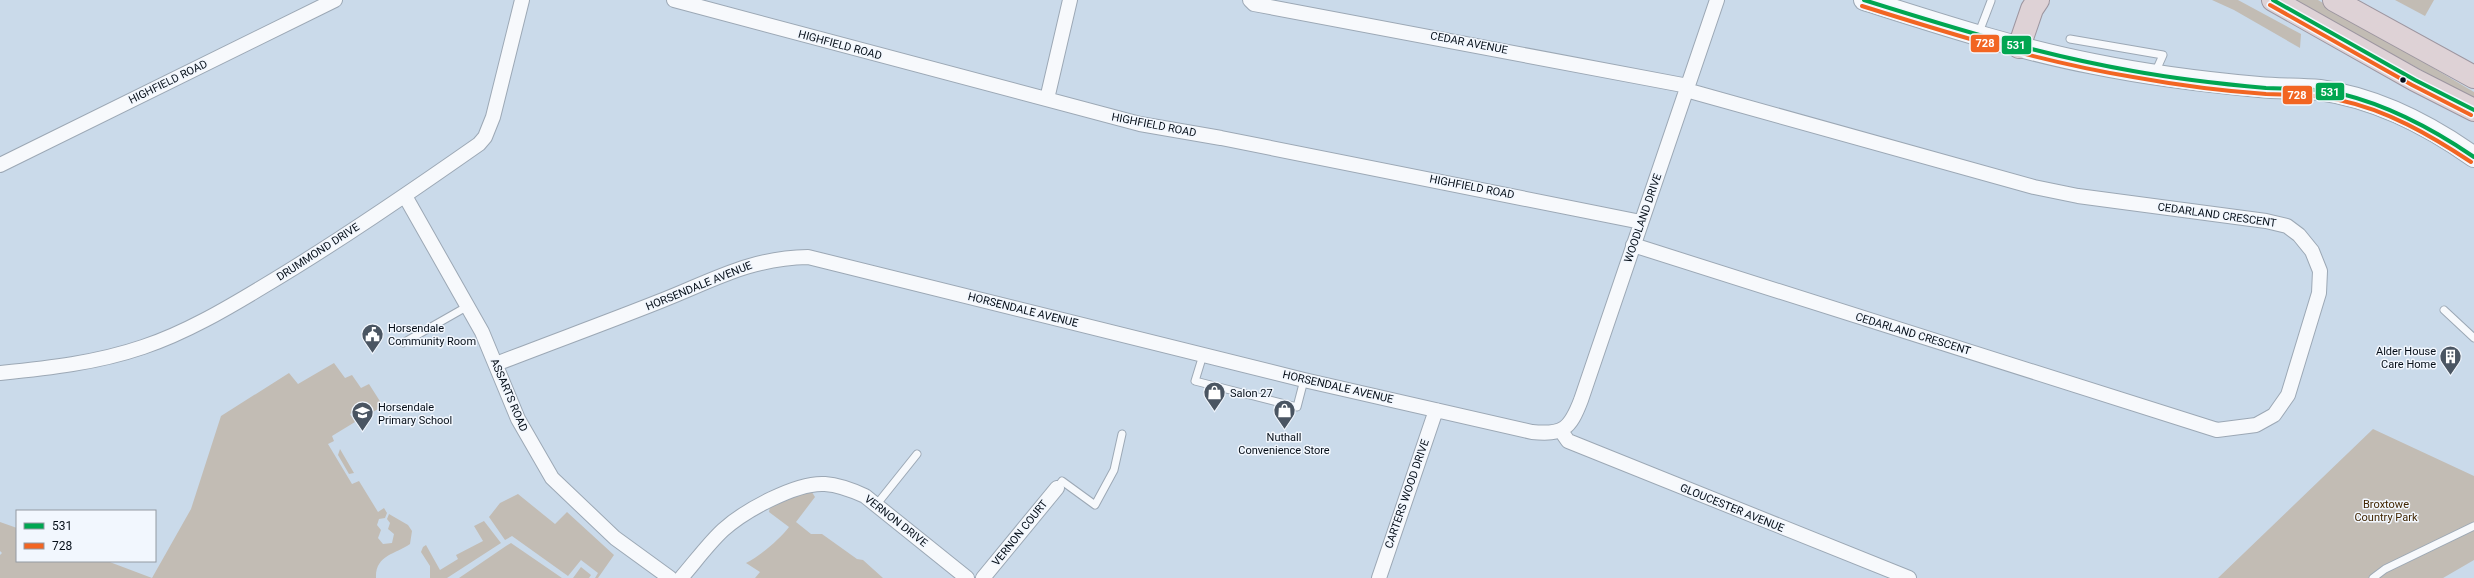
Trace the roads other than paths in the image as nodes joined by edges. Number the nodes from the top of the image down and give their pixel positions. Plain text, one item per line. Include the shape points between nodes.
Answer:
1 (335, 0) edge
2 (522, 0) edge
3 (674, 0) edge
4 (1070, 0) edge
5 (1250, 0) edge
6 (1717, 0) edge
7 (1864, 0) edge
8 (2038, 0) edge
9 (2273, 0) edge
10 (2334, 0) edge
11 (1991, 1) dead end
12 (1978, 35) junction
13 (2070, 39) dead end
14 (2019, 47) junction
15 (2155, 74) junction
16 (2474, 76) edge
17 (1687, 88) junction
18 (1047, 99) junction
19 (2474, 110) edge
20 (2474, 157) edge
21 (0, 165) edge
22 (405, 196) junction
23 (1641, 222) junction
24 (1634, 245) junction
25 (468, 306) junction
26 (2444, 310) dead end
27 (2474, 338) edge
28 (403, 343) dead end
29 (1203, 355) junction
30 (496, 364) junction
31 (0, 372) edge
32 (1304, 380) junction
33 (1436, 410) junction
34 (1561, 431) junction
35 (1122, 434) dead end
36 (916, 454) dead end
37 (1057, 488) joint
38 (877, 504) junction
39 (2474, 526) edge
40 (670, 578) edge
41 (681, 578) edge
42 (967, 578) edge
43 (983, 578) edge
44 (1379, 578) edge
45 (1909, 578) edge
46 (2373, 578) edge

1 - 21 street, HIGHFIELD ROAD
2 - 22 street, DRUMMOND DRIVE via 493,117 485,137 479,144
3 - 18 street, HIGHFIELD ROAD
4 - 18 street
5 - 17 street, CEDAR AVENUE via 1254,4
6 - 17 street, WOODLAND DRIVE
7 - 12 street
8 - 14 highway via 2032,8
9 - 19 highway via 2415,80
10 - 16 highway
11 - 12 lane
12 - 14 street
13 - 15 lane via 2163,54
14 - 15 street via 2094,64
15 - 20 street via 2214,82 2320,90 2365,101 2403,115 2448,139
17 - 23 street, WOODLAND DRIVE
17 - 24 street, CEDARLAND CRESCENT via 2034,187 2078,196 2287,226 2299,235 2312,251 2320,271 2319,293 2310,328 2288,395 2274,415 2256,425 2217,430
18 - 23 street, HIGHFIELD ROAD via 1140,124 1228,139
22 - 25 street, ASSARTS ROAD
22 - 31 street, DRUMMOND DRIVE via 299,266 173,335 108,358 63,366
23 - 24 street, WOODLAND DRIVE
24 - 34 street, WOODLAND DRIVE via 1576,413 1569,426
25 - 28 lane
25 - 30 street, ASSARTS ROAD
26 - 27 lane
29 - 30 street, HORSENDALE AVENUE via 808,257 781,258 748,265
29 - 32 street, HORSENDALE AVENUE
29 - 32 lane via 1195,381 1297,407
30 - 40 street, ASSARTS ROAD via 518,420 552,478 615,538
32 - 33 street, HORSENDALE AVENUE
33 - 34 street, HORSENDALE AVENUE via 1532,432 1547,434
33 - 44 street, CARTERS WOOD DRIVE
34 - 45 street, GLOUCESTER AVENUE via 1568,441
35 - 37 lane via 1114,470 1095,505 1062,481
36 - 38 lane
37 - 43 street, VERNON COURT
38 - 41 street, VERNON DRIVE via 846,487 809,485 790,492 758,506 723,530
38 - 42 street, VERNON DRIVE
39 - 46 lane via 2385,569

